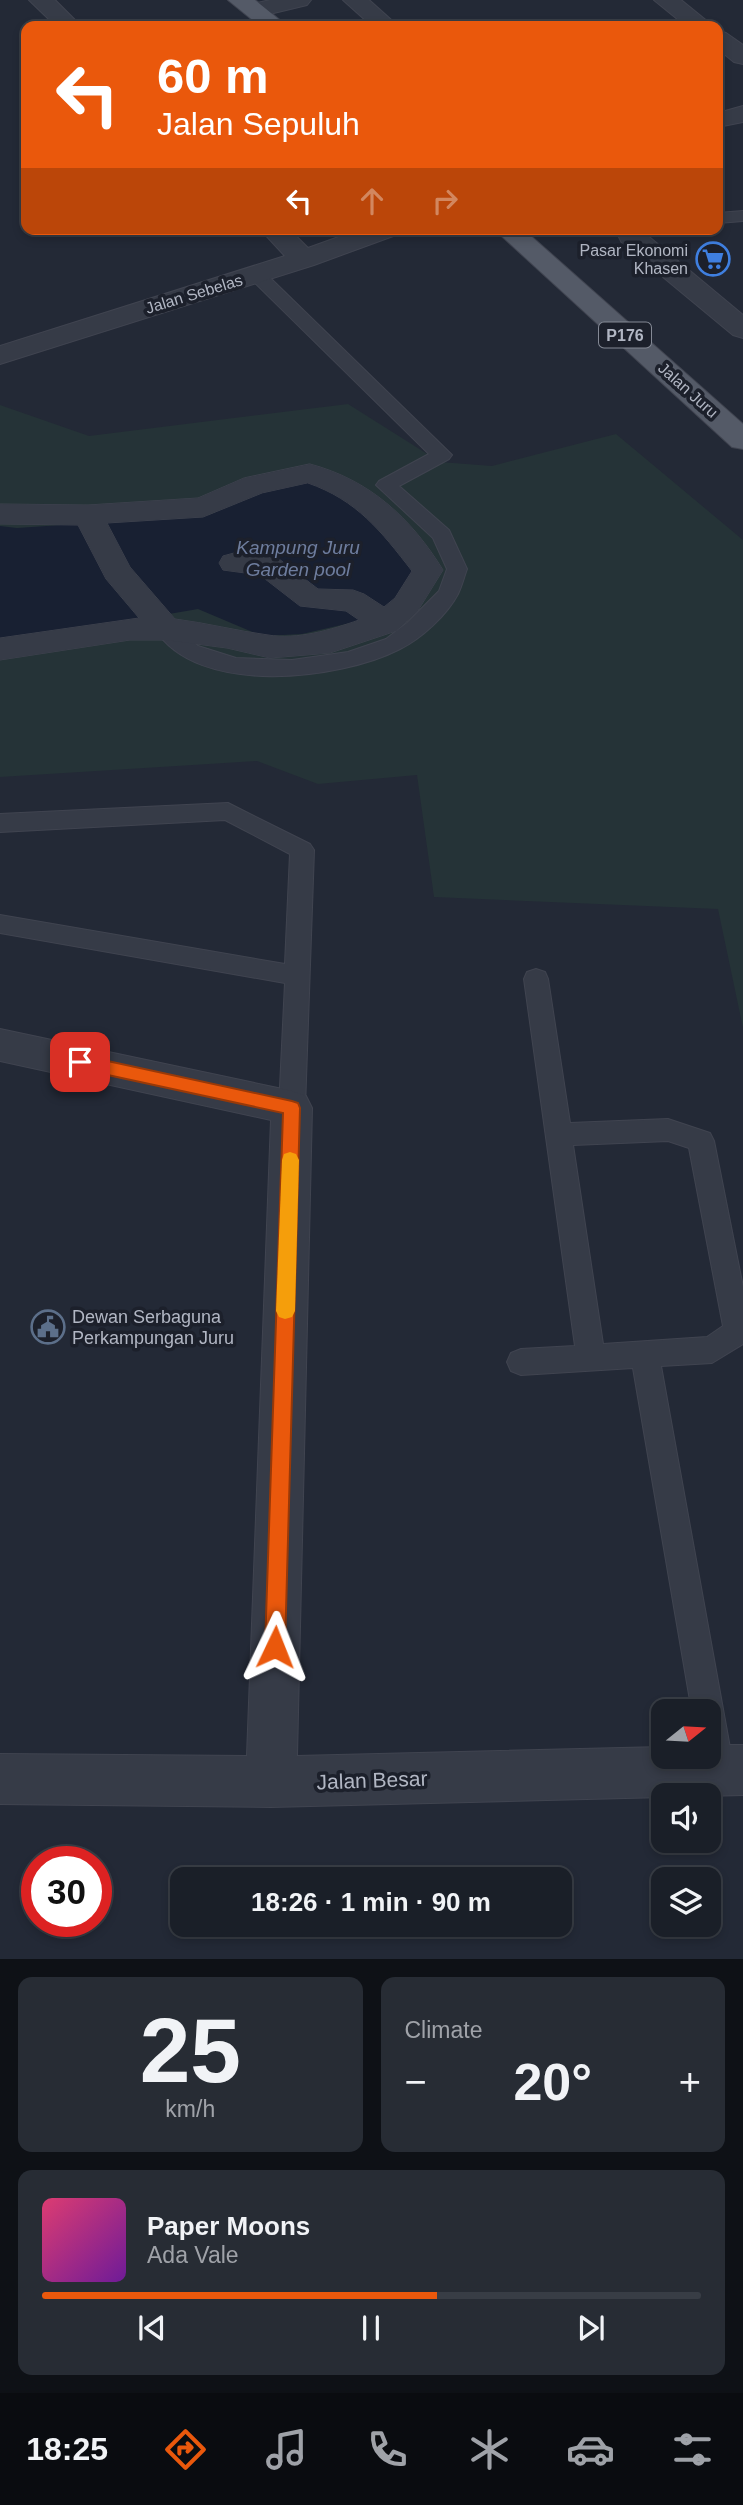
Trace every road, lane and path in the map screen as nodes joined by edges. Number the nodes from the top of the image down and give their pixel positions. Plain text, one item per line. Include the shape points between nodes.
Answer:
1 (41, 0) edge
2 (299, 0) edge
3 (355, 0) edge
4 (666, 0) edge
5 (248, 5) edge
6 (64, 21) edge
7 (269, 21) edge
8 (380, 21) edge
9 (694, 21) edge
10 (743, 114) edge
11 (723, 119) edge
12 (743, 216) edge
13 (723, 218) edge
14 (279, 235) edge
15 (370, 235) edge
16 (514, 235) edge
17 (644, 235) edge
18 (304, 259) junction
19 (256, 274) junction
20 (743, 329) edge
21 (0, 355) edge
22 (743, 440) edge
23 (0, 514) edge
24 (88, 515) junction
25 (234, 563) dead end
26 (385, 623) junction
27 (166, 629) junction
28 (0, 649) edge
29 (0, 823) edge
30 (0, 924) edge
31 (298, 976) junction
32 (536, 979) dead end
33 (0, 1045) edge
34 (292, 1108) junction
35 (559, 1135) junction
36 (645, 1354) junction
37 (591, 1358) junction
38 (521, 1362) dead end
39 (705, 1699) edge
40 (721, 1746) edge
41 (731, 1770) edge
42 (0, 1779) edge
43 (271, 1782) junction

1 - 6 street
2 - 5 street
3 - 8 street
4 - 9 street
5 - 7 main road
10 - 11 street
12 - 13 lane
14 - 18 street
15 - 18 street, Jalan Sebelas
16 - 22 main road, Jalan Juru / P176
17 - 20 street
18 - 19 street, Jalan Sebelas
19 - 21 street, Jalan Sebelas
19 - 27 lane via 442,455 386,485 442,535 457,569 448,593 419,624 394,644 356,657 265,668 223,664 190,651
23 - 24 street
24 - 26 street via 203,507 254,485 310,473 344,485 386,517 428,570 406,605
24 - 27 street via 117,572
25 - 26 street via 268,566 311,599 353,601
26 - 27 street via 330,642 270,647
27 - 28 street via 130,629
29 - 31 lane via 228,811 241,817 302,850
30 - 31 lane
31 - 34 lane
32 - 35 lane
33 - 34 street
34 - 43 street
35 - 36 lane via 668,1130 701,1141 738,1332 712,1350
35 - 37 lane
36 - 37 lane
36 - 39 lane
37 - 38 lane
40 - 41 lane
41 - 43 street, Jalan Besar
42 - 43 street, Jalan Besar

